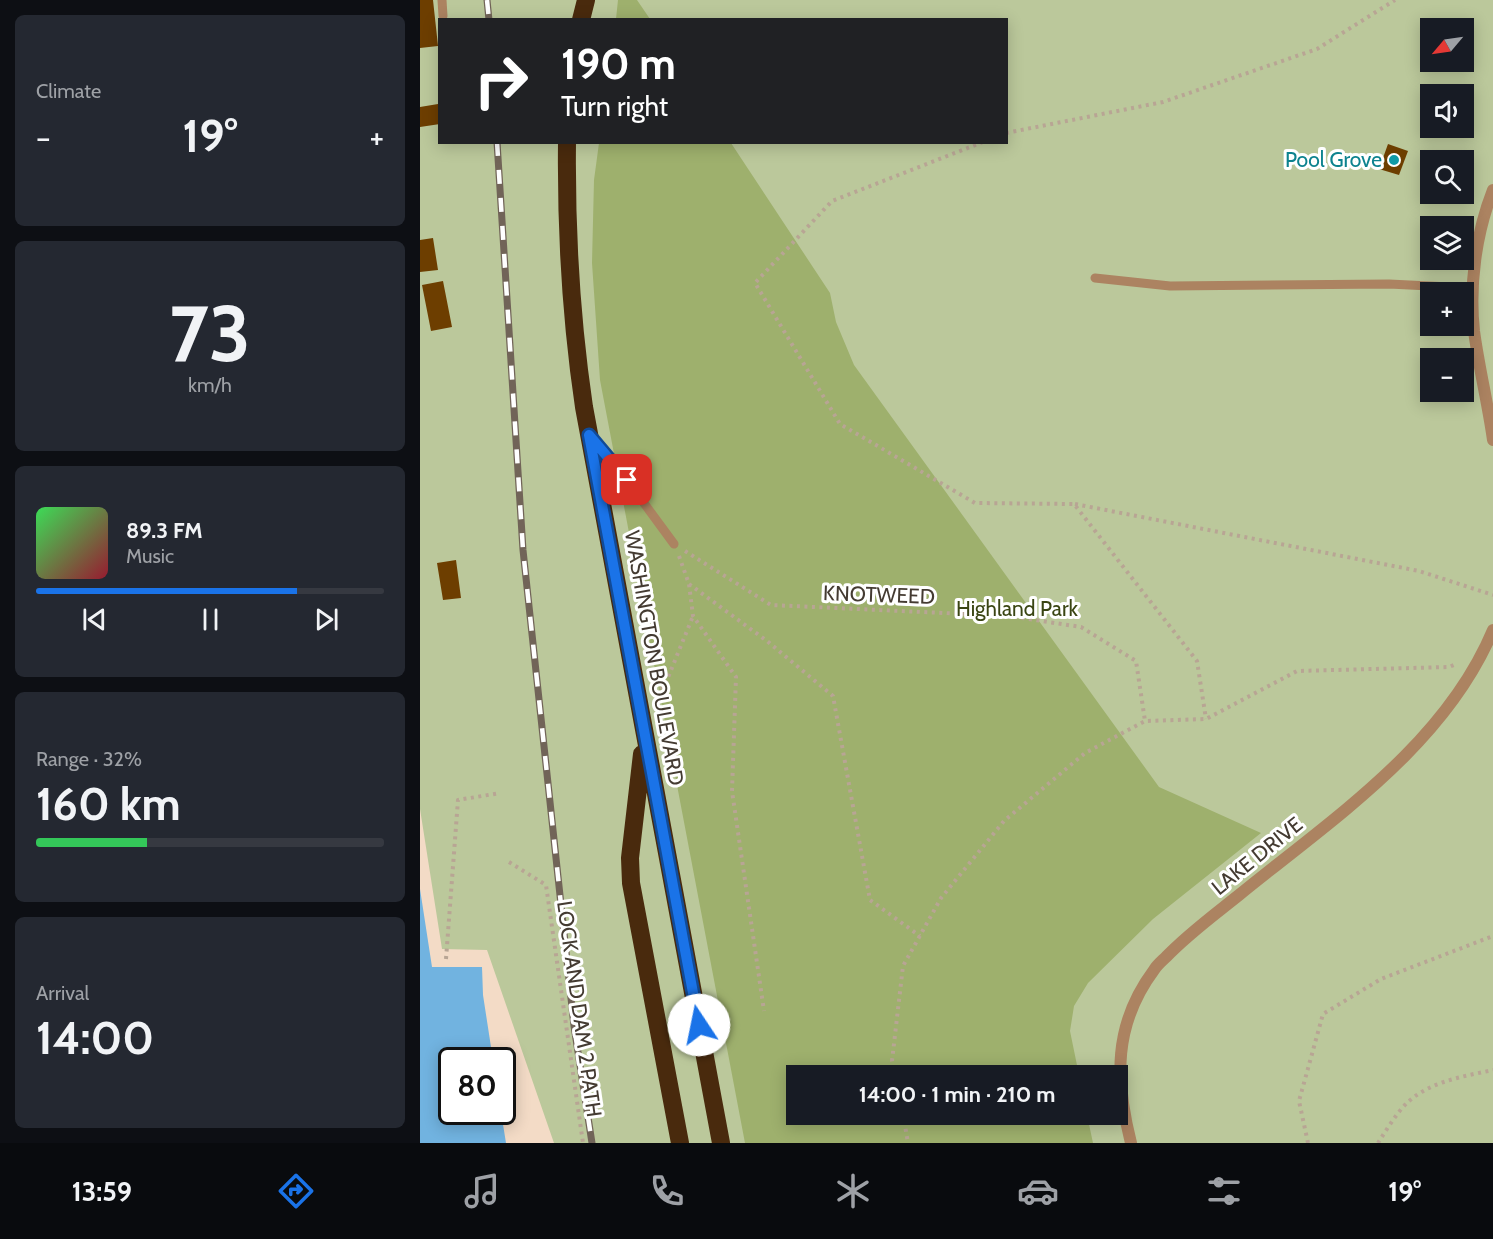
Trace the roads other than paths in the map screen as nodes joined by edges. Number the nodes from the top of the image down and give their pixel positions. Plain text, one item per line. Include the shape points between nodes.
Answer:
1 (442, 0) edge
2 (586, 0) edge
3 (443, 16) dead end
4 (582, 18) edge
5 (567, 144) edge
6 (1493, 190) edge
7 (1095, 278) dead end
8 (1474, 282) edge
9 (1420, 286) edge
10 (1474, 328) edge
11 (589, 435) junction
12 (1493, 440) edge
13 (674, 544) road end
14 (1493, 630) edge
15 (641, 715) junction
16 (680, 1143) edge
17 (721, 1143) edge
18 (1131, 1143) edge

1 - 3 lane
2 - 4 highway
5 - 11 highway, WASHINGTON BOULEVARD via 568,262 576,356
6 - 8 street via 1477,250
7 - 9 lane via 1170,286
10 - 12 street
11 - 13 lane
11 - 15 highway, WASHINGTON BOULEVARD
14 - 18 street, LAKE DRIVE via 1468,679 1400,760 1368,791 1179,943 1154,969 1128,1018 1119,1062 1124,1117
15 - 16 highway via 631,883
15 - 17 highway, WASHINGTON BOULEVARD

